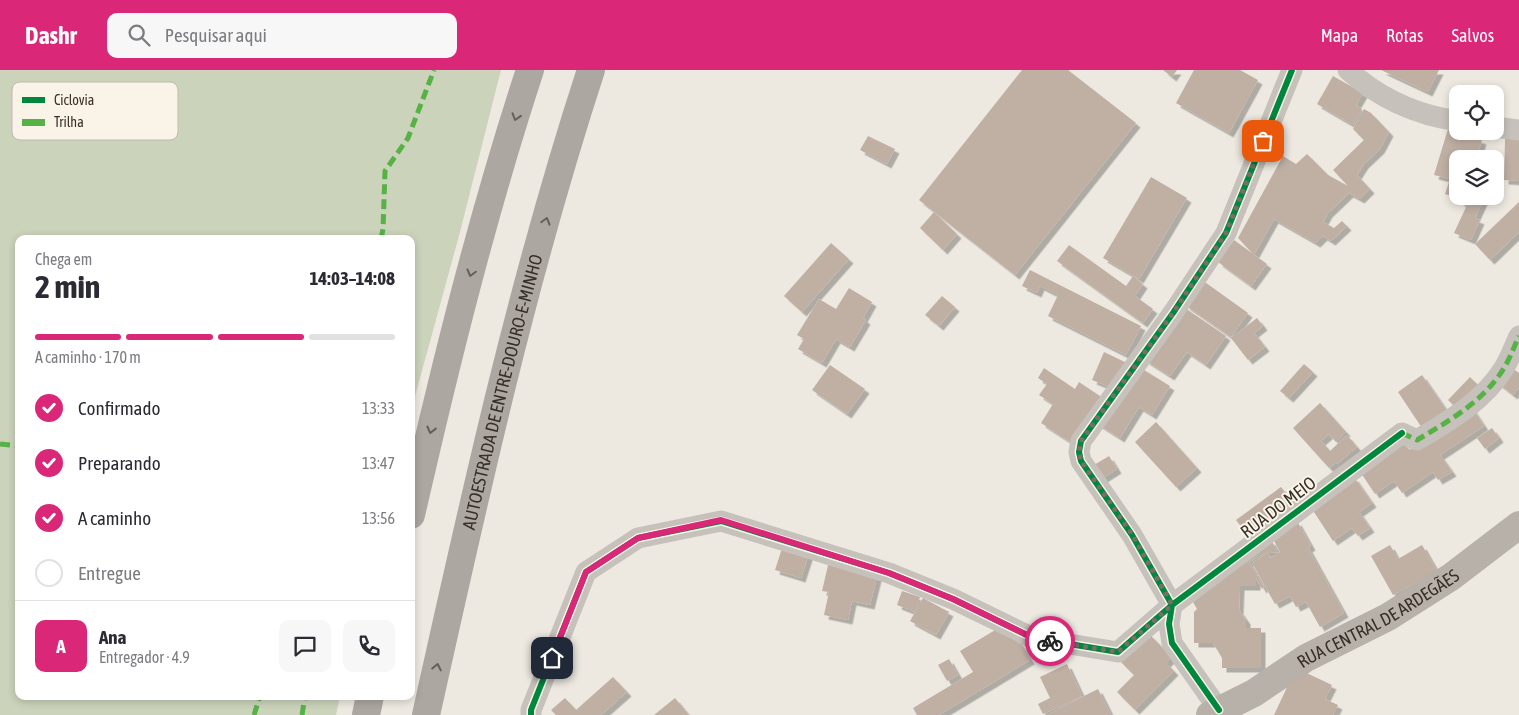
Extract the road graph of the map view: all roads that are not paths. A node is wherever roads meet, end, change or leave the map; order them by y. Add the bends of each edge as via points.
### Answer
1 (530, 70) edge
2 (591, 70) edge
3 (1292, 70) edge
4 (1348, 70) edge
5 (1449, 119) edge
6 (1504, 128) edge
7 (1519, 130) edge
8 (1519, 336) edge
9 (415, 500) edge
10 (1519, 525) edge
11 (1172, 605) junction
12 (369, 700) edge
13 (1232, 708) edge
14 (366, 715) edge
15 (426, 715) edge
16 (531, 715) edge

1 -> 9 highway via 464,299
15 -> 2 highway, AUTOESTRADA DE ENTRE-DOURO-E-MINHO via 518,321
3 - 11 street via 1226,233 1081,441 1081,461 1132,534
4 - 5 street via 1404,108
6 - 7 street
8 - 11 street, RUA DO MEIO via 1494,382 1455,417 1417,440 1402,433
10 - 13 street, RUA CENTRAL DE ARDEGÃES via 1443,582 1388,617 1306,658
11 - 13 street via 1169,624 1172,643
11 - 16 street, RUA DO MEIO via 1118,652 1033,638 953,599 889,573 721,520 638,538 586,572
12 - 14 highway

